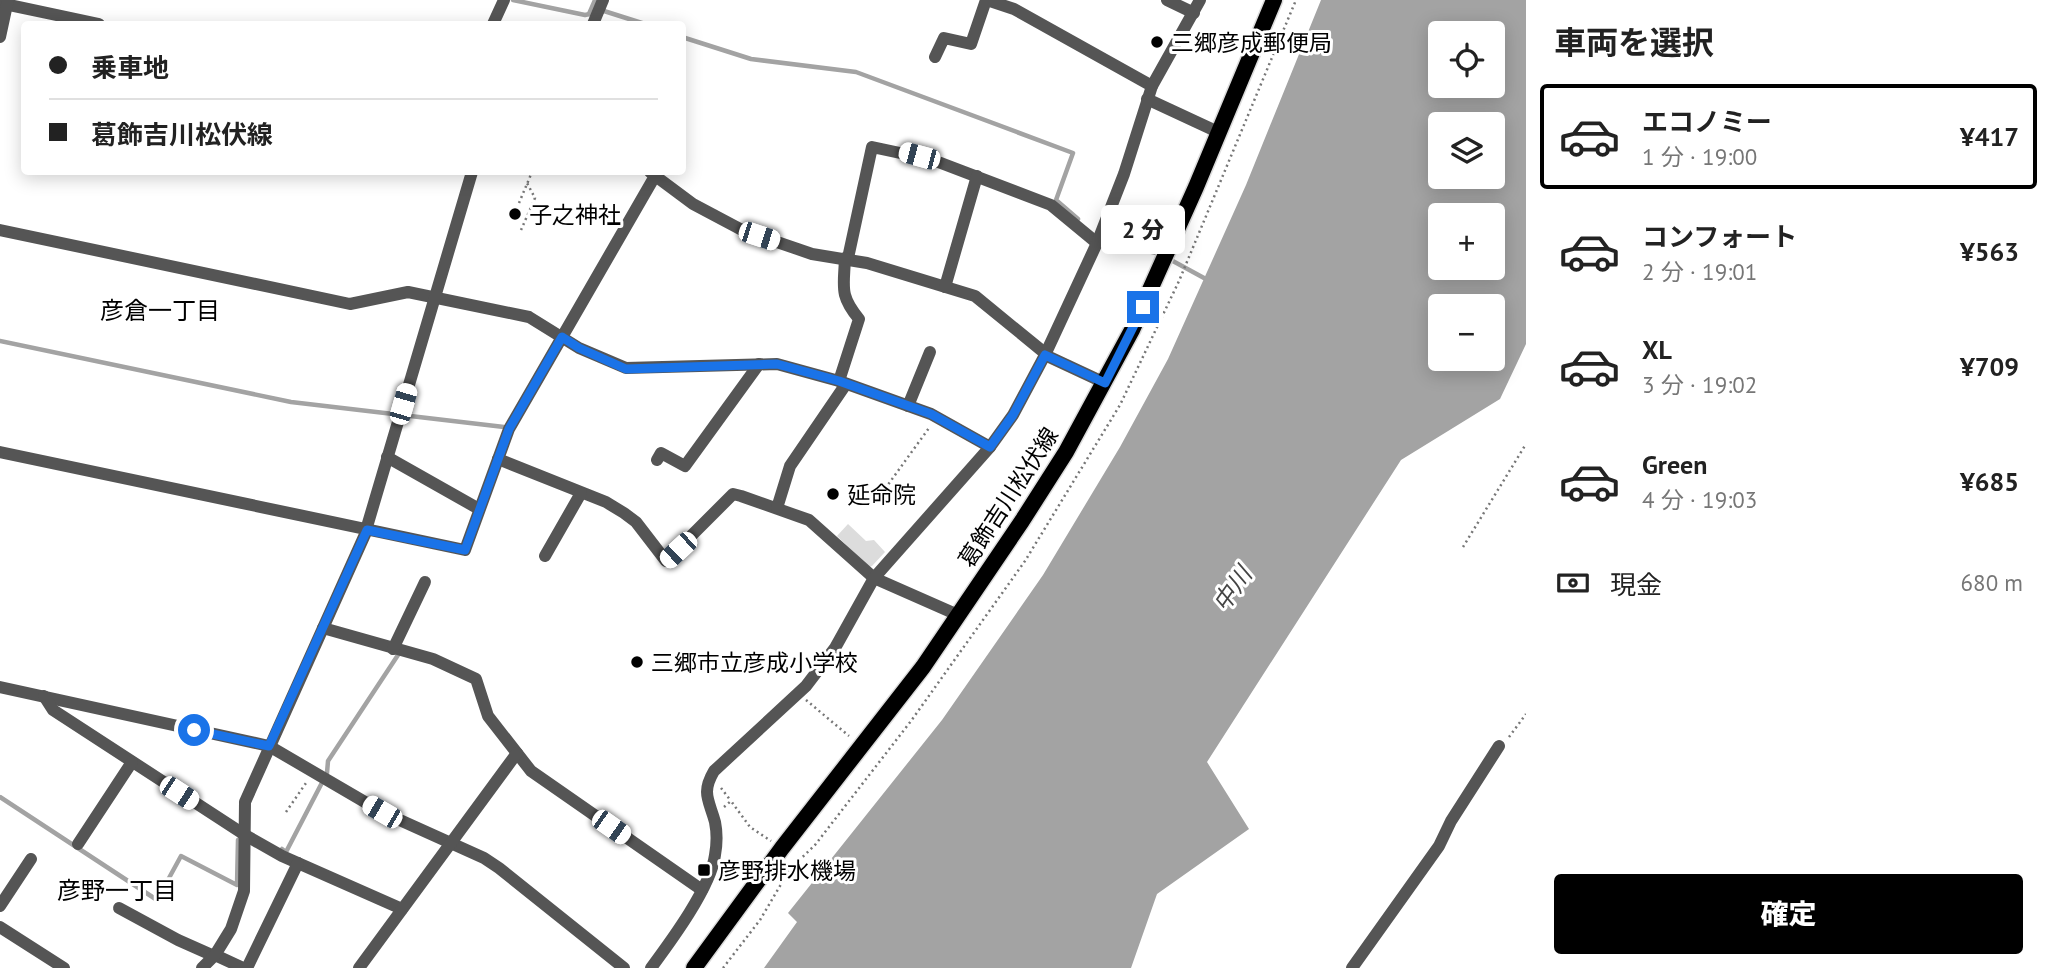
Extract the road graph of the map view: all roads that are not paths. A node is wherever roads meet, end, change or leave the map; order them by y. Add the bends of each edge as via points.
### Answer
1 (505, 0) edge
2 (603, 0) edge
3 (987, 0) edge
4 (1167, 0) edge
5 (1200, 0) edge
6 (1274, 0) edge
7 (5, 3) edge
8 (1015, 4) edge
9 (1194, 13) junction
10 (86, 21) edge
11 (495, 21) edge
12 (594, 21) edge
13 (0, 37) edge
14 (935, 57) dead end
15 (1152, 86) junction
16 (1147, 99) junction
17 (1218, 132) junction
18 (471, 175) edge
19 (651, 175) edge
20 (653, 175) edge
21 (977, 176) junction
22 (0, 230) edge
23 (1097, 243) junction
24 (847, 258) junction
25 (945, 287) junction
26 (434, 297) junction
27 (562, 337) junction
28 (930, 352) dead end
29 (1046, 354) junction
30 (760, 364) junction
31 (843, 382) junction
32 (1105, 383) junction
33 (908, 406) junction
34 (990, 447) junction
35 (0, 452) edge
36 (387, 457) junction
37 (498, 459) junction
38 (657, 460) dead end
39 (581, 493) junction
40 (777, 508) junction
41 (479, 509) junction
42 (366, 530) junction
43 (545, 556) dead end
44 (874, 578) junction
45 (425, 582) dead end
46 (958, 615) junction
47 (323, 628) junction
48 (393, 649) junction
49 (0, 687) edge
50 (44, 696) junction
51 (269, 746) junction
52 (1499, 746) road end
53 (517, 753) junction
54 (132, 762) junction
55 (245, 835) junction
56 (450, 842) junction
57 (78, 844) dead end
58 (31, 859) dead end
59 (298, 863) junction
60 (702, 890) junction
61 (0, 906) edge
62 (119, 908) dead end
63 (402, 908) junction
64 (0, 927) edge
65 (215, 956) junction
66 (64, 968) edge
67 (202, 968) edge
68 (245, 968) edge
69 (359, 968) edge
70 (624, 968) edge
71 (651, 968) edge
72 (694, 968) edge
73 (1352, 968) edge

1 - 11 street
2 - 12 street
3 - 8 street
3 - 14 street via 971,44 944,38
4 - 9 street
5 - 9 street
6 - 17 main road, 葛飾吉川松伏線
7 - 10 street
7 - 13 street
8 - 15 street
9 - 15 street
15 - 16 street
16 - 17 street
16 - 23 street
17 - 32 main road, 葛飾吉川松伏線 via 1163,263
18 - 26 street
19 - 27 street
20 - 24 street via 725,222 812,254
21 - 23 street via 1051,205
21 - 24 street via 933,160 872,147
21 - 25 street
22 - 26 street via 350,304 408,292
23 - 29 street
24 - 25 street
24 - 31 street via 845,302 859,319
25 - 29 street via 975,296
26 - 27 street via 529,317
26 - 36 street
27 - 30 street via 626,369
27 - 37 street via 509,429
28 - 33 street
29 - 32 street
29 - 34 street
30 - 31 street via 777,364
30 - 38 street via 685,466 661,453
31 - 33 street
31 - 40 street via 790,466
32 - 46 main road, 葛飾吉川松伏線 via 1030,510
33 - 34 street
34 - 44 street
35 - 42 street
36 - 41 street
36 - 42 street
37 - 39 street
37 - 41 street
39 - 40 street via 606,502 636,522 666,561 733,494
39 - 43 street
40 - 44 street via 816,524
41 - 42 street via 465,550
42 - 47 street
44 - 46 street
44 - 60 street via 835,649 798,693 714,771 706,789 717,835 716,855
45 - 48 street
46 - 72 main road, 葛飾吉川松伏線
47 - 48 street
47 - 51 street
48 - 53 street via 433,659 476,679 488,716
49 - 50 street
50 - 51 street
50 - 54 street via 53,710
51 - 55 street via 245,802
51 - 56 street via 382,812
52 - 73 street via 1439,846
53 - 56 street
53 - 60 street via 531,771
54 - 55 street
54 - 57 street
55 - 59 street
55 - 65 street via 244,891 231,929
56 - 63 street
56 - 70 street via 499,868
58 - 61 street
59 - 63 street
59 - 68 street
60 - 71 street
62 - 65 street
63 - 69 street
64 - 66 street
65 - 67 street
65 - 68 street

